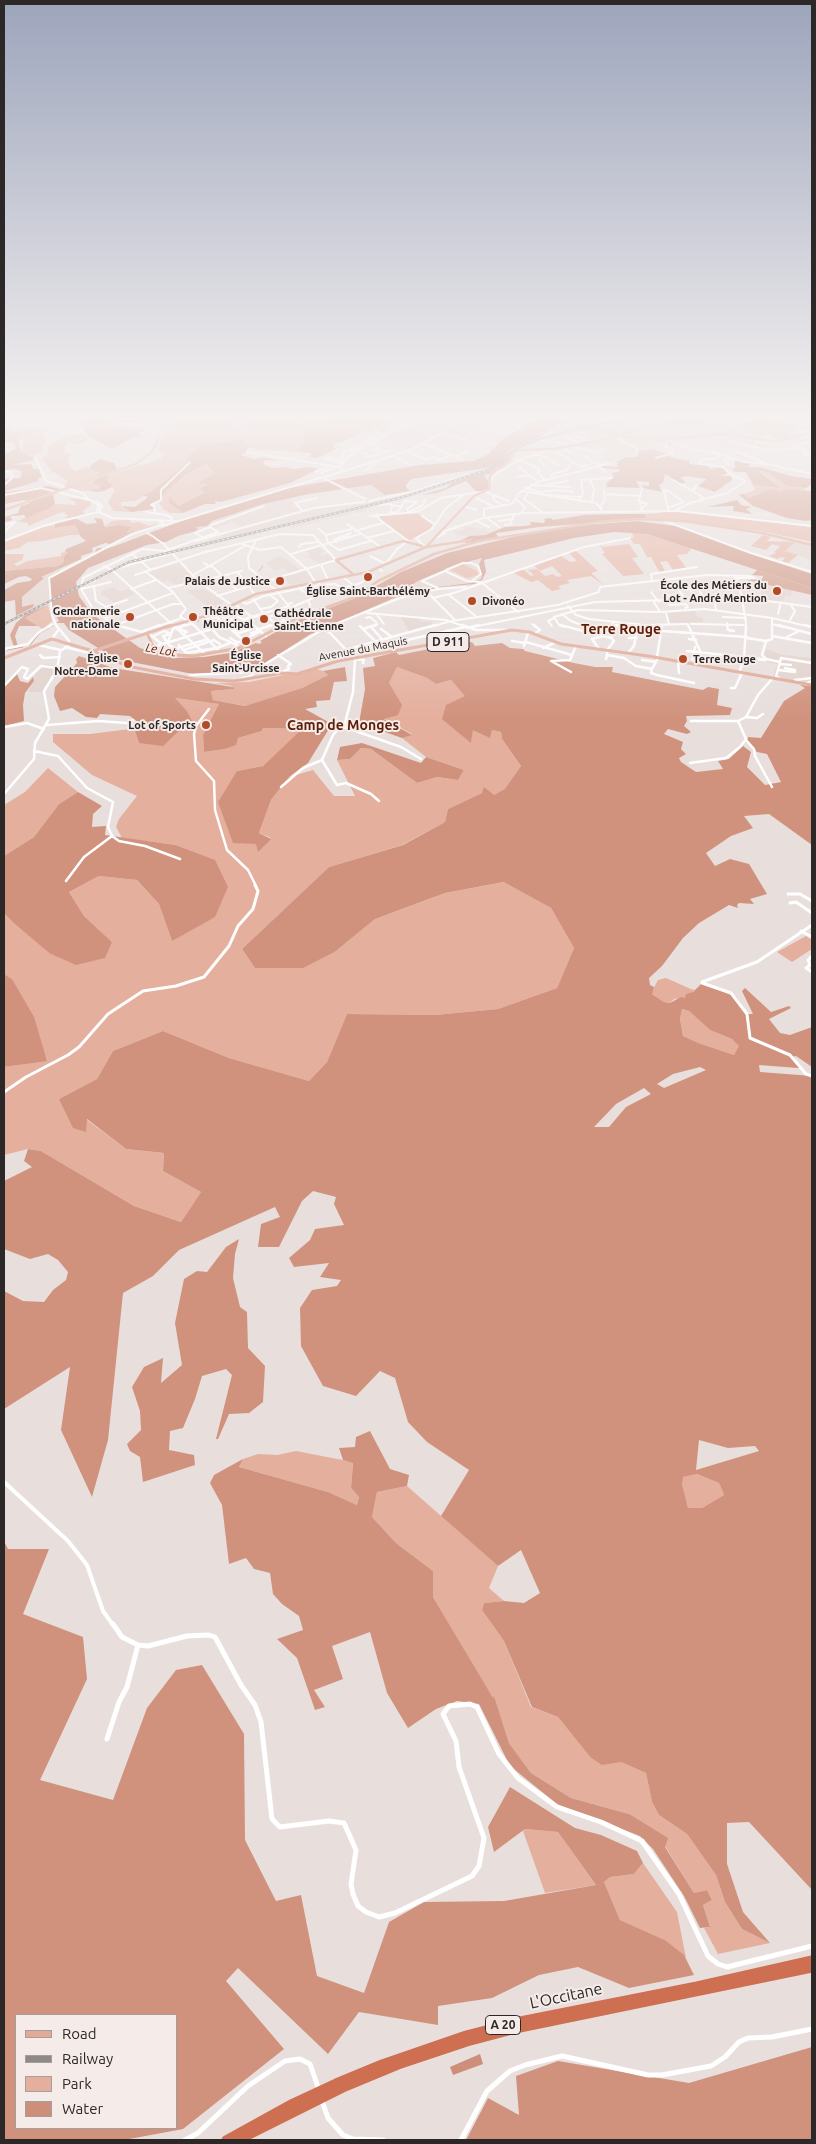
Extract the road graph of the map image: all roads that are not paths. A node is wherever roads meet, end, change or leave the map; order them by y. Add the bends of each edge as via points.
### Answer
1 (65, 520) edge
2 (160, 520) edge
3 (171, 520) edge
4 (179, 520) edge
5 (223, 520) edge
6 (271, 520) edge
7 (382, 520) edge
8 (428, 520) edge
9 (437, 520) edge
10 (451, 520) edge
11 (488, 520) edge
12 (506, 520) edge
13 (512, 520) edge
14 (660, 520) edge
15 (662, 520) joint
16 (763, 520) edge
17 (176, 521) junction
18 (476, 521) joint
19 (499, 521) dead end
20 (384, 523) junction
21 (517, 523) dead end
22 (596, 523) junction
23 (347, 524) dead end
24 (434, 524) junction
25 (512, 524) junction
26 (4, 525) edge
27 (505, 525) dead end
28 (812, 526) edge
29 (210, 527) junction
30 (489, 527) dead end
31 (499, 527) dead end
32 (319, 529) dead end
33 (354, 530) junction
34 (394, 531) junction
35 (4, 532) edge
36 (146, 532) junction
37 (218, 532) junction
38 (351, 533) dead end
39 (439, 533) junction
40 (446, 533) junction
41 (360, 534) junction
42 (223, 535) junction
43 (326, 536) junction
44 (347, 536) junction
45 (202, 537) junction
46 (630, 538) dead end
47 (366, 539) junction
48 (256, 540) junction
49 (4, 541) edge
50 (192, 541) junction
51 (252, 541) junction
52 (370, 541) junction
53 (408, 541) junction
54 (319, 542) junction
55 (241, 544) junction
56 (329, 544) junction
57 (426, 545) junction
58 (812, 545) edge
59 (245, 546) junction
60 (323, 546) junction
61 (299, 547) dead end
62 (380, 547) junction
63 (253, 549) junction
64 (169, 550) junction
65 (132, 554) junction
66 (290, 555) junction
67 (370, 556) dead end
68 (140, 560) junction
69 (180, 561) junction
70 (336, 561) junction
71 (204, 563) dead end
72 (321, 565) junction
73 (104, 566) junction
74 (211, 566) junction
75 (382, 567) junction
76 (697, 567) dead end
77 (250, 569) junction
78 (307, 569) junction
79 (112, 570) junction
80 (151, 570) junction
81 (445, 571) junction
82 (145, 572) junction
83 (237, 572) junction
84 (812, 572) edge
85 (351, 574) junction
86 (135, 575) dead end
87 (358, 575) junction
88 (373, 575) dead end
89 (193, 576) junction
90 (220, 576) junction
91 (347, 576) junction
92 (343, 577) junction
93 (272, 579) junction
94 (95, 580) dead end
95 (156, 580) junction
96 (197, 580) junction
97 (328, 580) junction
98 (368, 580) junction
99 (474, 580) junction
100 (265, 581) junction
101 (652, 581) junction
102 (111, 582) dead end
103 (480, 582) junction
104 (303, 584) junction
105 (318, 584) junction
106 (695, 584) dead end
107 (179, 585) junction
108 (353, 585) junction
109 (81, 586) junction
110 (94, 587) junction
111 (250, 587) junction
112 (298, 587) junction
113 (310, 587) junction
114 (466, 587) junction
115 (168, 588) junction
116 (282, 588) junction
117 (131, 589) junction
118 (184, 589) dead end
119 (439, 589) junction
120 (237, 590) junction
121 (345, 590) junction
122 (277, 591) junction
123 (327, 592) junction
124 (427, 592) junction
125 (651, 592) dead end
126 (173, 593) junction
127 (667, 594) dead end
128 (270, 595) junction
129 (308, 595) dead end
130 (449, 595) junction
131 (217, 596) junction
132 (319, 596) junction
133 (253, 597) junction
134 (292, 598) dead end
135 (433, 598) junction
136 (713, 598) junction
137 (742, 598) junction
138 (284, 599) junction
139 (701, 599) junction
140 (128, 600) dead end
141 (277, 600) junction
142 (686, 600) junction
143 (96, 601) junction
144 (241, 601) junction
145 (674, 601) junction
146 (309, 602) dead end
147 (654, 602) junction
148 (659, 602) junction
149 (666, 602) junction
150 (780, 602) junction
151 (89, 603) junction
152 (145, 603) junction
153 (292, 603) dead end
154 (580, 603) junction
155 (182, 604) junction
156 (275, 604) junction
157 (790, 604) junction
158 (234, 605) junction
159 (558, 605) junction
160 (669, 605) junction
161 (568, 606) junction
162 (105, 607) junction
163 (239, 607) junction
164 (283, 607) junction
165 (289, 607) junction
166 (812, 607) edge
167 (272, 608) junction
168 (684, 608) dead end
169 (260, 609) junction
170 (300, 609) junction
171 (310, 609) junction
172 (673, 609) dead end
173 (321, 610) junction
174 (585, 610) junction
175 (716, 610) junction
176 (155, 611) junction
177 (572, 611) junction
178 (231, 612) junction
179 (518, 612) junction
180 (660, 612) junction
181 (666, 612) junction
182 (367, 613) junction
183 (117, 614) junction
184 (213, 614) junction
185 (264, 614) junction
186 (281, 614) junction
187 (376, 614) junction
188 (562, 614) junction
189 (746, 614) junction
190 (778, 614) dead end
191 (195, 615) dead end
192 (234, 615) junction
193 (257, 615) junction
194 (221, 616) junction
195 (251, 616) junction
196 (304, 616) junction
197 (723, 616) dead end
198 (181, 617) junction
199 (216, 617) junction
200 (237, 617) junction
201 (105, 618) junction
202 (268, 618) junction
203 (366, 618) dead end
204 (478, 618) junction
205 (554, 618) junction
206 (746, 618) junction
207 (772, 618) junction
208 (197, 620) junction
209 (790, 620) junction
210 (246, 621) junction
211 (381, 621) junction
212 (453, 621) junction
213 (168, 622) junction
214 (222, 622) junction
215 (727, 623) junction
216 (53, 624) junction
217 (376, 624) junction
218 (384, 624) dead end
219 (532, 624) dead end
220 (772, 624) junction
221 (276, 625) junction
222 (612, 625) junction
223 (662, 625) junction
224 (669, 625) junction
225 (689, 625) junction
226 (745, 625) junction
227 (115, 626) junction
228 (227, 626) junction
229 (360, 626) dead end
230 (552, 626) dead end
231 (631, 626) junction
232 (174, 627) junction
233 (236, 627) dead end
234 (253, 627) junction
235 (466, 627) junction
236 (812, 627) edge
237 (281, 628) junction
238 (324, 629) junction
239 (363, 629) junction
240 (372, 629) junction
241 (381, 629) dead end
242 (59, 630) junction
243 (507, 630) junction
244 (638, 630) junction
245 (730, 630) dead end
246 (166, 631) junction
247 (213, 631) junction
248 (233, 631) junction
249 (258, 631) junction
250 (662, 631) junction
251 (800, 631) junction
252 (147, 633) junction
253 (171, 633) junction
254 (182, 633) junction
255 (528, 633) junction
256 (583, 633) junction
257 (693, 633) junction
258 (161, 634) dead end
259 (177, 634) dead end
260 (200, 634) junction
261 (225, 634) dead end
262 (534, 634) junction
263 (812, 634) edge
264 (217, 635) junction
265 (251, 635) junction
266 (264, 635) junction
267 (154, 636) junction
268 (602, 636) junction
269 (772, 636) junction
270 (192, 637) junction
271 (392, 637) junction
272 (541, 637) junction
273 (187, 638) junction
274 (611, 638) junction
275 (630, 638) dead end
276 (637, 638) junction
277 (747, 638) junction
278 (785, 638) junction
279 (52, 639) junction
280 (223, 639) junction
281 (242, 639) junction
282 (689, 639) dead end
283 (178, 640) junction
284 (206, 640) junction
285 (257, 640) junction
286 (382, 640) junction
287 (696, 640) junction
288 (512, 641) dead end
289 (766, 641) junction
290 (168, 642) junction
291 (376, 642) junction
292 (554, 643) junction
293 (812, 643) edge
294 (69, 644) junction
295 (161, 644) junction
296 (193, 644) junction
297 (229, 644) junction
298 (525, 644) junction
299 (35, 645) junction
300 (189, 645) junction
301 (237, 646) junction
302 (576, 646) junction
303 (179, 647) junction
304 (195, 647) junction
305 (695, 647) dead end
306 (5, 648) edge
307 (153, 648) junction
308 (220, 648) junction
309 (542, 648) junction
310 (62, 649) junction
311 (599, 649) junction
312 (172, 650) junction
313 (188, 650) junction
314 (345, 650) junction
315 (93, 651) junction
316 (202, 651) junction
317 (687, 651) dead end
318 (164, 652) junction
319 (183, 653) junction
320 (349, 653) junction
321 (607, 653) junction
322 (628, 653) junction
323 (694, 653) junction
324 (701, 653) junction
325 (205, 654) junction
326 (40, 655) dead end
327 (278, 655) junction
328 (572, 655) junction
329 (60, 657) junction
330 (744, 657) junction
331 (4, 658) edge
332 (43, 658) junction
333 (106, 658) junction
334 (355, 659) junction
335 (606, 659) dead end
336 (657, 659) junction
337 (692, 659) dead end
338 (765, 659) junction
339 (642, 660) dead end
340 (700, 660) junction
341 (678, 661) junction
342 (44, 662) dead end
343 (364, 663) dead end
344 (780, 663) junction
345 (812, 663) edge
346 (699, 665) junction
347 (791, 666) dead end
348 (58, 668) junction
349 (785, 668) dead end
350 (652, 669) junction
351 (778, 670) junction
352 (252, 672) junction
353 (571, 672) dead end
354 (279, 673) junction
355 (741, 673) junction
356 (679, 674) dead end
357 (190, 675) dead end
358 (772, 679) junction
359 (812, 680) edge
360 (227, 681) junction
361 (694, 683) dead end
362 (805, 684) junction
363 (812, 685) edge
364 (4, 686) edge
365 (731, 688) dead end
366 (209, 709) dead end
367 (763, 714) dead end
368 (746, 717) junction
369 (133, 720) dead end
370 (691, 721) dead end
371 (739, 721) junction
372 (47, 725) junction
373 (4, 727) edge
374 (344, 727) junction
375 (44, 729) junction
376 (746, 739) junction
377 (34, 751) junction
378 (421, 759) dead end
379 (322, 760) junction
380 (690, 763) dead end
381 (281, 786) dead end
382 (772, 786) dead end
383 (4, 794) edge
384 (379, 801) dead end
385 (112, 836) junction
386 (180, 859) dead end
387 (66, 881) dead end
388 (788, 894) dead end
389 (812, 901) edge
390 (790, 903) dead end
391 (812, 913) edge
392 (812, 925) edge
393 (801, 931) junction
394 (812, 937) edge
395 (812, 956) edge
396 (812, 972) edge
397 (812, 1076) edge
398 (4, 1092) edge
399 (4, 1482) edge
400 (138, 1645) junction
401 (107, 1739) dead end
402 (812, 1946) edge
403 (812, 1960) edge
404 (812, 1968) edge
405 (812, 2029) edge
406 (185, 2140) edge
407 (226, 2140) edge
408 (239, 2140) edge
409 (383, 2140) edge
410 (461, 2140) edge

1 - 49 street
2 - 36 street via 164,524
3 - 17 street
4 - 17 street
5 - 29 street
6 - 42 street
7 - 20 street
8 - 24 street
9 - 24 street
10 - 39 main road
11 - 31 street
12 - 19 street
13 - 25 street
14 - 22 main road
15 - 58 main road via 745,530
15 - 84 street
16 - 28 street
17 - 36 street
18 - 30 street
18 - 40 street
20 - 33 street
20 - 34 street
21 - 25 street
22 - 57 main road
22 - 173 main road via 469,544 434,554 355,597
23 - 33 street
24 - 57 street via 416,538
25 - 27 street
26 - 35 street via 15,522
29 - 37 street
29 - 45 street via 195,532
32 - 43 street
33 - 41 street
33 - 43 street
34 - 47 street
34 - 53 street
36 - 64 street
36 - 216 street via 93,554 49,580
37 - 42 street
37 - 45 street
38 - 44 street
39 - 40 street
39 - 57 main road
40 - 57 street
41 - 44 street
41 - 47 street
42 - 50 street
43 - 56 street
44 - 56 street
45 - 50 street
46 - 103 street via 600,542
47 - 52 street
48 - 51 street
48 - 54 street via 276,535 309,534
48 - 63 street
50 - 64 street
51 - 55 street
51 - 59 street
52 - 56 street via 339,550
52 - 62 street
53 - 57 main road
53 - 62 main road
53 - 75 street
54 - 60 street
54 - 61 street
55 - 59 street
55 - 69 street
56 - 60 street
57 - 75 main road
59 - 63 street
59 - 74 street
60 - 66 street
60 - 70 street
62 - 70 main road
63 - 66 street via 278,546
63 - 77 street via 248,557
64 - 65 street via 162,552 145,548
65 - 68 street
65 - 73 street
66 - 78 street
67 - 75 street
68 - 69 street via 172,553
68 - 79 street
68 - 80 street
69 - 80 street
69 - 89 street
70 - 72 street
70 - 85 main road
71 - 74 street
72 - 78 street
72 - 97 street
73 - 79 street
73 - 109 street via 85,576
74 - 89 street
74 - 90 street
75 - 87 main road
76 - 101 street via 651,574
77 - 83 street
77 - 100 street
78 - 93 street
78 - 105 street
79 - 117 street
80 - 82 street
81 - 99 street via 467,581
81 - 99 street via 471,563 478,566 481,574
81 - 119 street via 422,580
82 - 86 street
82 - 95 street
83 - 90 street
83 - 111 street
85 - 87 main road
85 - 91 main road
87 - 91 main road
87 - 98 street
88 - 98 street
89 - 96 street
90 - 96 street
90 - 120 street
91 - 92 main road
92 - 97 main road
92 - 108 street
93 - 100 street
93 - 116 street
94 - 109 street
95 - 115 street
95 - 117 street
96 - 107 street
96 - 131 street
97 - 105 main road
98 - 108 street
99 - 103 street
100 - 111 street
100 - 122 street
101 - 137 street via 707,575 754,576 753,579 734,578
101 - 159 street via 600,586 600,592
102 - 110 street
103 - 114 street
103 - 179 street
104 - 105 main road
104 - 112 main road
104 - 113 street
105 - 113 street
105 - 121 street via 335,584
105 - 123 street
106 - 139 street
107 - 115 street
107 - 118 street
108 - 121 street
109 - 110 street
109 - 151 street
110 - 143 street
111 - 120 street
111 - 133 street
112 - 113 street
112 - 116 main road
112 - 122 street
112 - 129 street
113 - 132 street
114 - 119 street
114 - 130 street
115 - 126 street
116 - 122 main road
117 - 152 street
119 - 124 street
120 - 131 street
121 - 123 street
122 - 128 street
122 - 133 main road
122 - 138 street
123 - 132 street
124 - 135 street
124 - 182 street via 400,598
125 - 148 street
126 - 152 street
126 - 155 street
127 - 145 street
128 - 133 street
128 - 141 street
130 - 135 street
130 - 204 street
131 - 158 street
132 - 165 street
133 - 144 main road
133 - 144 street via 246,604
133 - 169 street
134 - 138 street
135 - 212 street
136 - 137 street
136 - 139 street
136 - 175 street
137 - 150 street
137 - 189 street
138 - 141 street
138 - 165 street
139 - 142 street
139 - 142 street via 688,587 677,587
140 - 162 street
141 - 156 street
142 - 145 street
143 - 151 street
143 - 162 street
144 - 158 main road
145 - 149 street
146 - 171 street
147 - 148 street
147 - 154 street
147 - 180 street
148 - 149 street
149 - 160 street
150 - 157 street
150 - 190 street
151 - 201 street
152 - 176 street
152 - 183 street
153 - 165 street
154 - 159 street
154 - 161 street
154 - 174 street
155 - 176 street
155 - 198 street via 186,609
156 - 164 street
156 - 167 street
157 - 166 street
157 - 209 street via 795,611
158 - 163 street
158 - 184 main road
159 - 179 street
160 - 168 street via 686,604 688,608
160 - 172 street
161 - 177 street
161 - 235 street
162 - 183 street
163 - 178 street
163 - 195 street
164 - 165 street
164 - 167 street
165 - 170 street
165 - 186 street
167 - 169 street
167 - 185 street
169 - 185 street
170 - 171 street
170 - 196 street
171 - 173 street
173 - 196 main road
174 - 177 street
174 - 180 street
175 - 181 street
175 - 189 street
176 - 213 street
176 - 227 street
177 - 188 street
177 - 222 street via 586,619
178 - 192 street
178 - 194 street
179 - 204 street
180 - 181 street
181 - 224 street
182 - 187 street
182 - 238 street
183 - 201 street
184 - 199 street
184 - 208 main road
185 - 193 street
185 - 202 street
186 - 202 street
186 - 221 street via 284,621
187 - 211 street
187 - 212 street
188 - 205 street
188 - 256 street via 571,621 588,626
189 - 206 street
189 - 207 street
191 - 208 street
192 - 194 street
192 - 200 street
193 - 195 street
193 - 210 street
194 - 199 street
195 - 210 street
196 - 237 main road
196 - 238 street
197 - 206 street
198 - 208 street
198 - 213 street
199 - 208 street
199 - 214 street
200 - 210 street
200 - 214 street
201 - 227 street
202 - 221 street
203 - 217 street via 370,617
204 - 212 street
205 - 230 street via 548,620
205 - 256 street via 559,624
206 - 226 street
207 - 209 street
207 - 220 street
208 - 232 main road
208 - 247 street
208 - 260 street
209 - 236 street
210 - 228 street
210 - 233 street
210 - 234 street
211 - 217 street
211 - 218 street
212 - 235 street
212 - 271 street
213 - 232 street
213 - 252 street
214 - 228 street
215 - 225 street
215 - 226 street
215 - 245 street
216 - 242 street
216 - 306 street via 28,644
217 - 240 street
219 - 262 street via 540,630
220 - 251 street
220 - 269 street
221 - 237 street
221 - 249 street
222 - 231 street
222 - 268 street via 601,629
222 - 274 street
223 - 224 street
223 - 231 street
223 - 250 street
224 - 225 street
225 - 257 street
226 - 277 street
227 - 252 street
228 - 247 street
228 - 248 street
229 - 239 street
231 - 244 street
232 - 252 main road
232 - 253 street
232 - 254 street
232 - 254 street via 187,632
234 - 248 street via 239,633
234 - 249 street
235 - 243 street
235 - 320 street
237 - 266 main road
238 - 314 street
238 - 327 street
239 - 240 street
239 - 291 street
240 - 286 street
241 - 271 street
242 - 279 street
242 - 294 street
243 - 255 street
243 - 262 main road, Avenue du Maquis / D 911
243 - 334 main road, Avenue du Maquis / D 911
244 - 250 street
244 - 276 street
246 - 253 street
246 - 258 street
246 - 267 street
247 - 260 street
247 - 264 street
248 - 281 street
249 - 265 street
249 - 266 street
250 - 257 street
250 - 336 street
251 - 263 street
251 - 278 street
252 - 267 street
252 - 307 main road
252 - 315 main road
253 - 254 street
253 - 259 street
253 - 290 street
253 - 290 street via 163,636
254 - 270 street
254 - 273 street
255 - 272 street
255 - 298 street
256 - 268 street
257 - 277 street
257 - 287 street
260 - 270 street
260 - 284 street
261 - 264 street
262 - 272 main road, Avenue du Maquis / D 911
264 - 280 street
264 - 284 street
265 - 281 street
265 - 285 street
266 - 285 main road
267 - 295 street
268 - 274 street
268 - 311 street via 592,639
269 - 278 street
269 - 289 street
270 - 273 street
271 - 286 street
272 - 292 main road, Avenue du Maquis / D 911
273 - 283 street
273 - 296 street
274 - 321 street via 614,641
275 - 276 street
276 - 322 street
277 - 289 street
277 - 330 street
278 - 293 street
279 - 294 main road
279 - 299 main road
280 - 297 street
280 - 301 street via 230,638
281 - 301 street
282 - 287 street
283 - 290 street
283 - 303 street
284 - 296 street
284 - 304 street
284 - 308 street
284 - 308 street via 214,640
285 - 301 main road
286 - 291 street
287 - 324 street
288 - 298 street
289 - 338 street via 762,655
290 - 295 street
290 - 303 street
291 - 314 street
292 - 302 main road, D 911
292 - 309 street
294 - 310 street
294 - 315 main road
295 - 307 street
295 - 312 street
296 - 300 street
296 - 304 street
297 - 301 street
297 - 308 street
298 - 309 street
299 - 310 street
299 - 331 main road
300 - 303 street
300 - 304 street
301 - 308 main road
302 - 311 main road, D 911
302 - 328 street
303 - 312 street
303 - 313 street
303 - 319 street
304 - 313 street
304 - 316 street
305 - 323 street
307 - 318 main road
308 - 316 street
308 - 325 main road
309 - 328 street
310 - 329 street
310 - 333 street
311 - 321 main road, D 911
312 - 318 street
313 - 319 street
314 - 320 street
315 - 333 main road, D 911
316 - 319 street
316 - 325 street
317 - 323 street
318 - 319 main road
319 - 325 main road
320 - 334 street
321 - 322 main road, D 911
321 - 335 street
321 - 350 street via 636,666
322 - 336 main road, D 911
323 - 324 street
324 - 330 street
324 - 340 street
326 - 332 street
327 - 352 street
327 - 354 street via 291,665
328 - 353 street via 568,660 551,661
329 - 332 street
329 - 348 street
330 - 338 street
330 - 355 street
332 - 342 street
333 - 360 main road, D 911 via 188,678
334 - 343 street via 363,659
334 - 354 main road, Avenue du Maquis / D 911 via 293,674
334 - 374 street via 353,692
336 - 339 street
336 - 341 main road, D 911
336 - 350 street
337 - 340 street
338 - 344 street
340 - 346 street
341 - 346 main road, D 911
341 - 356 street
344 - 345 street via 781,658
344 - 347 street
344 - 351 street
346 - 355 main road, D 911
348 - 364 street via 42,666 26,679 28,670 22,667
348 - 372 street via 43,692 49,715
349 - 351 street via 795,672
350 - 361 street via 651,673 657,675
351 - 359 street via 776,677
352 - 357 street
352 - 360 street via 249,676
354 - 360 main road, D 911
355 - 358 main road, D 911
355 - 365 street via 735,688
358 - 362 main road, D 911
358 - 368 street via 758,695
359 - 362 street
362 - 363 main road, D 911
366 - 398 street via 196,726 197,764 214,781 215,810 227,850 248,870 258,892 253,909 238,926 224,954 204,977 176,986 143,991 108,1014 79,1047
367 - 368 street via 757,718
368 - 371 street
369 - 372 street via 127,723 98,721
370 - 371 street
371 - 376 street
372 - 375 street
373 - 375 street via 27,723
374 - 378 street via 401,747
374 - 379 street via 333,735
375 - 377 street via 36,740
376 - 380 street via 726,758
376 - 382 street
377 - 383 street via 33,763
377 - 385 street via 58,756 87,788 113,802 108,827
379 - 381 street via 303,768
379 - 384 street via 337,785 346,783
385 - 386 street
385 - 387 street via 84,857
388 - 389 street via 802,894
390 - 391 street via 796,902
392 - 393 street
393 - 394 street
393 - 397 street via 757,962 702,983 731,993 747,1014 750,1038 790,1055 806,1074
395 - 396 street via 806,968
399 - 400 street via 68,1541 86,1565 103,1611 115,1630 122,1638
400 - 401 street via 127,1687 118,1702
400 - 402 street via 148,1646 187,1636 215,1637 255,1705 261,1722 272,1819 280,1827 329,1821 344,1823 356,1850 352,1894 358,1906 366,1912 379,1917 395,1913 472,1876 480,1866 484,1838 459,1767 456,1741 442,1714 449,1706 470,1704 477,1707 499,1754 518,1778 557,1807 642,1841 679,1894 708,1956 718,1964 726,1967
403 - 407 highway, L'Occitane / A 20 via 466,2035 336,2083
404 - 408 highway, L'Occitane / A 20 via 529,2026 467,2042 345,2086
405 - 410 street via 748,2038 711,2066 662,2075 648,2075 562,2056 525,2065 510,2071 487,2091
406 - 409 street via 198,2133 231,2100 292,2058 305,2060 313,2068 324,2109 336,2129 353,2139

